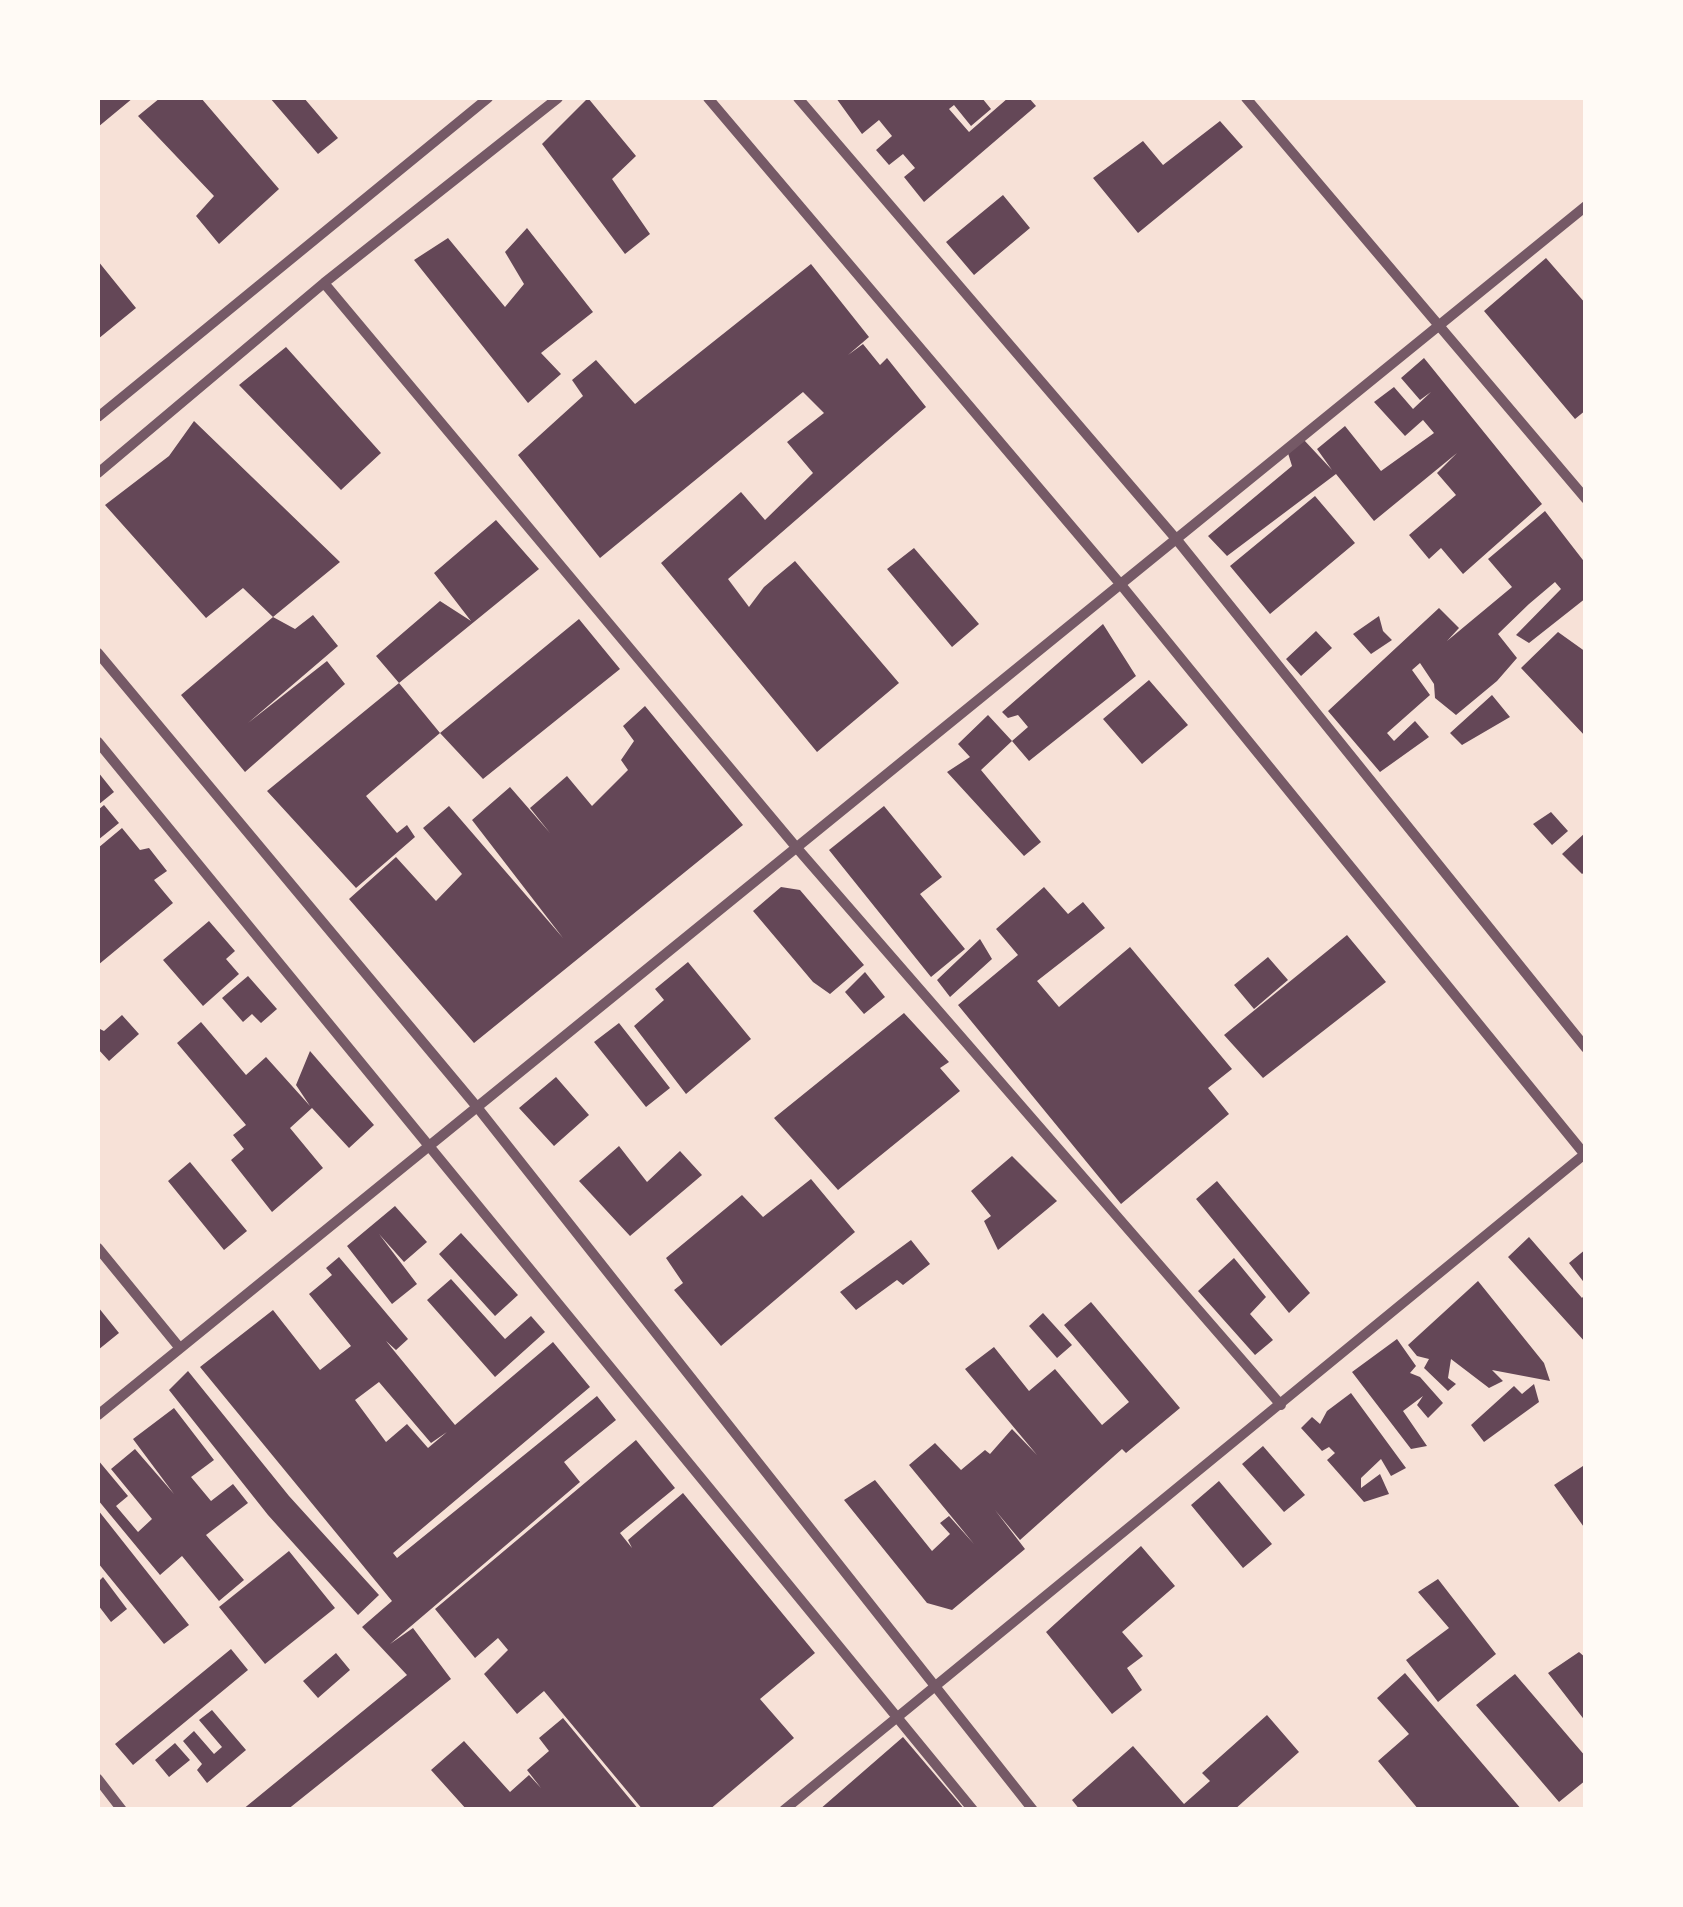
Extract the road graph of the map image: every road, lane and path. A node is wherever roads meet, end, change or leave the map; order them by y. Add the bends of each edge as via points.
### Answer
1 (488, 98) edge
2 (558, 98) edge
3 (708, 98) edge
4 (798, 98) edge
5 (1246, 98) edge
6 (1586, 206) edge
7 (324, 283) junction
8 (1436, 326) junction
9 (98, 418) edge
10 (98, 473) edge
11 (1586, 498) edge
12 (1177, 540) junction
13 (1122, 586) junction
14 (98, 653) edge
15 (98, 742) edge
16 (796, 847) junction
17 (1586, 1048) edge
18 (477, 1108) junction
19 (429, 1146) junction
20 (1585, 1154) edge
21 (98, 1248) edge
22 (180, 1347) junction
23 (1281, 1405) junction
24 (98, 1415) edge
25 (934, 1683) junction
26 (897, 1715) junction
27 (98, 1779) edge
28 (122, 1810) edge
29 (784, 1810) edge
30 (974, 1810) edge
31 (1034, 1810) edge

1 - 9 street
2 - 7 street
3 - 13 street
4 - 12 street
5 - 8 street
6 - 8 street
7 - 10 street
7 - 16 street
8 - 11 street
8 - 12 street
12 - 13 street
12 - 17 street
13 - 16 street
13 - 20 street
14 - 18 street
15 - 19 street
16 - 18 street
16 - 23 street
18 - 19 street
18 - 25 street
19 - 22 street
19 - 26 street
20 - 23 street
21 - 22 street
22 - 24 street
23 - 25 street
25 - 26 street
25 - 31 street
26 - 29 street
26 - 30 street
27 - 28 street

